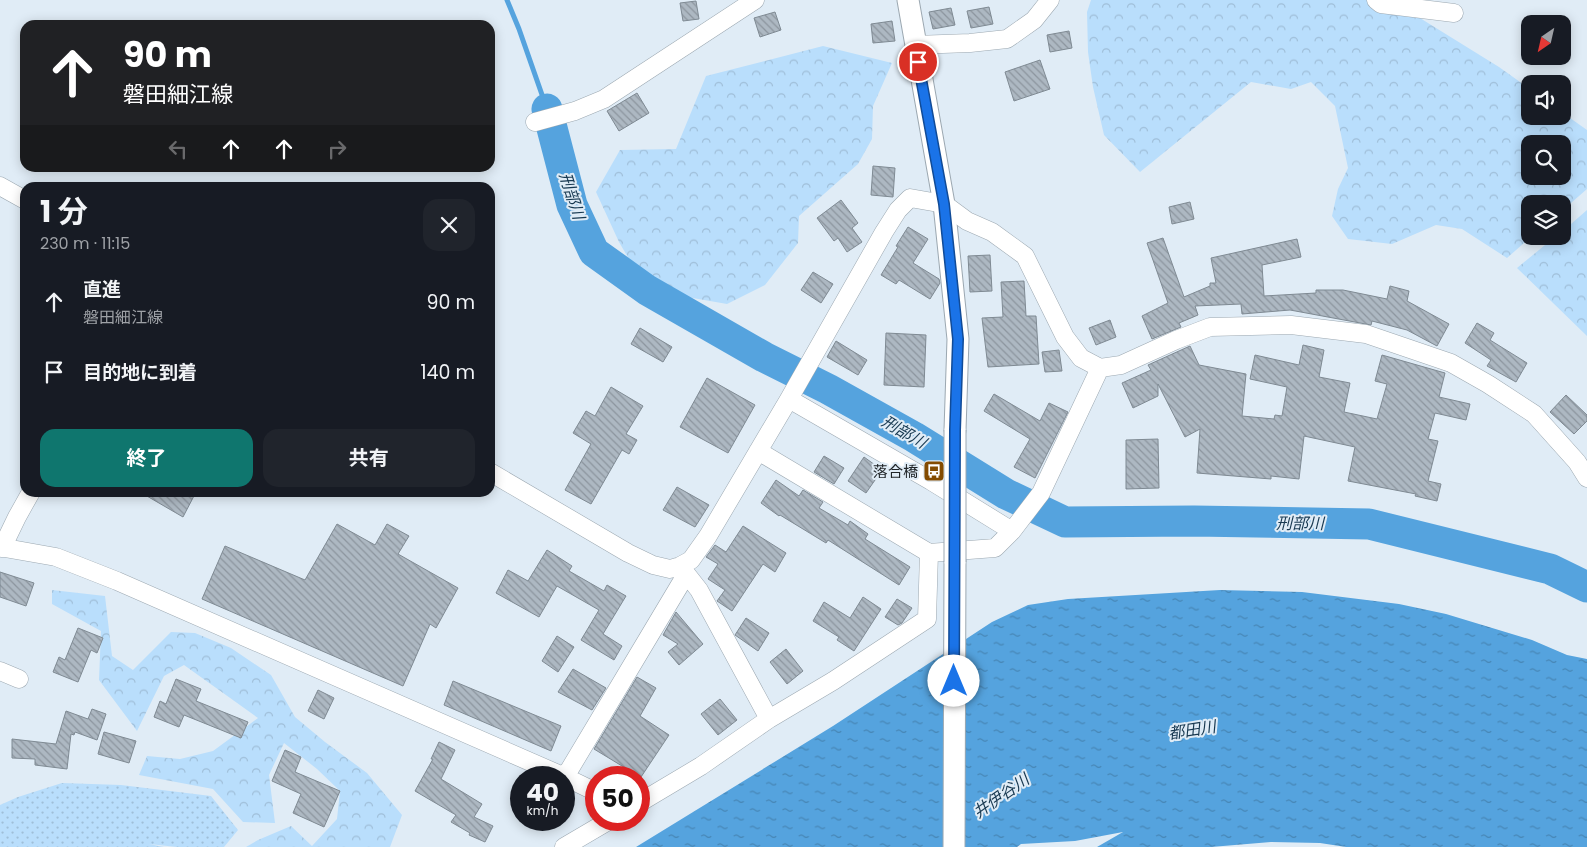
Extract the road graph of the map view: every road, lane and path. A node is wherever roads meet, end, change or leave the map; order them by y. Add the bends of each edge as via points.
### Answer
1 (755, 0) edge
2 (909, 0) edge
3 (1050, 0) edge
4 (1376, 0) edge
5 (1454, 13) dead end
6 (915, 45) junction
7 (535, 122) dead end
8 (0, 186) edge
9 (20, 197) edge
10 (944, 204) junction
11 (1100, 368) junction
12 (789, 399) junction
13 (758, 451) junction
14 (495, 475) edge
15 (1587, 478) edge
16 (28, 497) edge
17 (1015, 528) junction
18 (1, 548) edge
19 (929, 553) junction
20 (680, 566) junction
21 (0, 671) edge
22 (19, 679) dead end
23 (769, 719) junction
24 (540, 766) edge
25 (572, 766) edge
26 (650, 796) edge
27 (591, 831) edge
28 (564, 847) edge
29 (954, 847) edge

1 - 7 street via 604,99
2 - 6 main road
3 - 6 street via 1034,20 1007,39
4 - 5 street via 1381,4
6 - 10 main road
8 - 9 street
10 - 11 street via 1025,256 1065,337 1081,358
10 - 12 street via 910,198 898,210
10 - 29 main road, bridge via 958,339
11 - 15 street via 1121,366 1210,327 1291,325 1366,334 1451,363 1534,414 1577,462
11 - 17 street via 1041,493
12 - 13 street
12 - 17 street
13 - 19 street
13 - 20 street via 708,536 691,560
14 - 20 street via 628,553 653,565 670,569
16 - 18 street
17 - 19 street via 995,548
18 - 24 street via 56,557
19 - 23 street via 927,619
20 - 23 street via 699,590
20 - 25 street via 684,578
21 - 22 street
23 - 26 street
27 - 28 street

